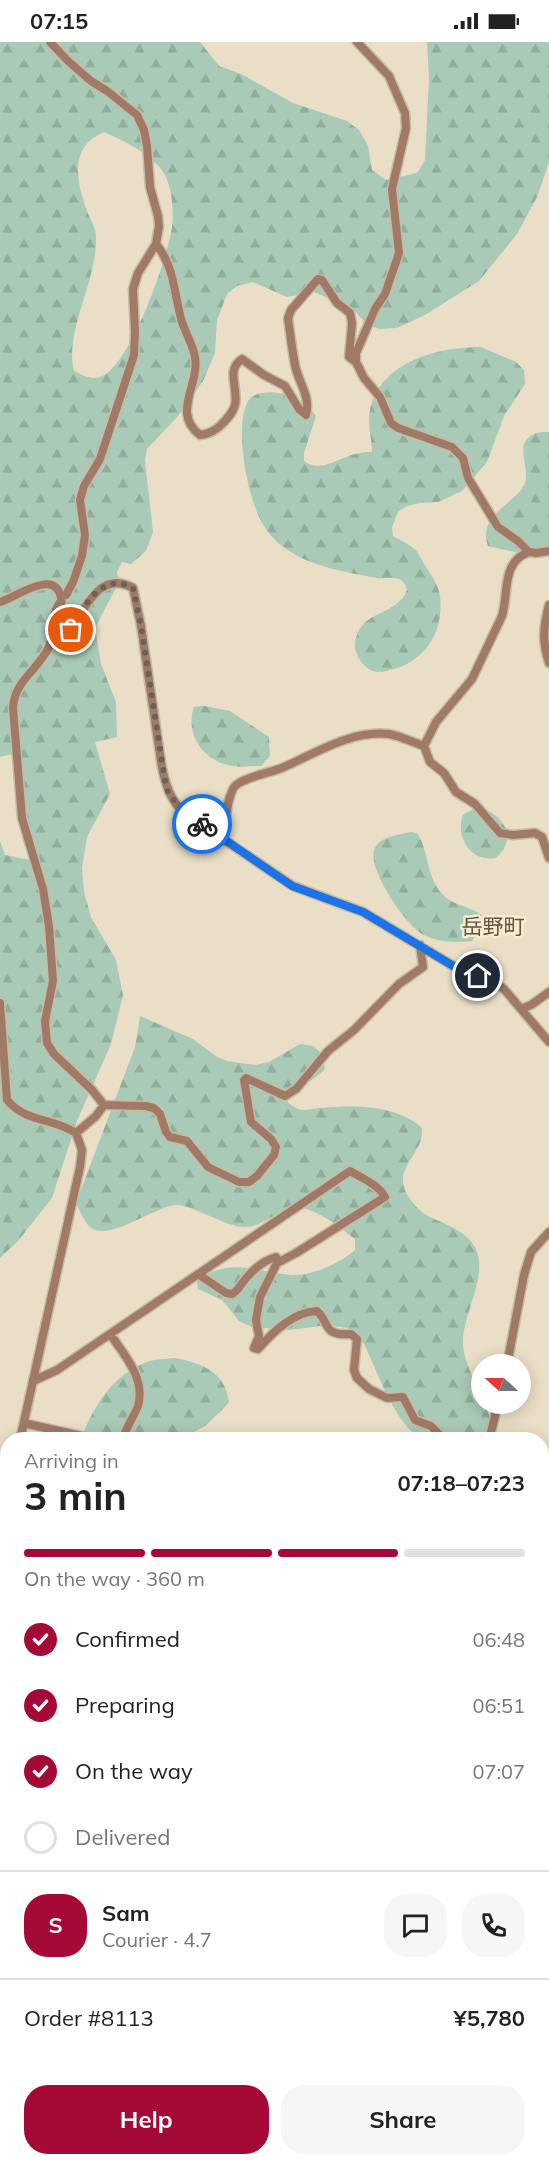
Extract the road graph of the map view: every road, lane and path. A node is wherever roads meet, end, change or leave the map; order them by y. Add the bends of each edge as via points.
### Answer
1 (50, 42) edge
2 (357, 42) edge
3 (156, 244) junction
4 (356, 362) junction
5 (549, 551) edge
6 (529, 552) junction
7 (61, 599) junction
8 (0, 602) edge
9 (549, 605) edge
10 (549, 663) edge
11 (424, 746) junction
12 (223, 838) junction
13 (549, 858) edge
14 (420, 945) junction
15 (549, 992) edge
16 (0, 1003) edge
17 (521, 1009) junction
18 (549, 1042) edge
19 (104, 1105) junction
20 (76, 1133) junction
21 (549, 1232) edge
22 (277, 1263) junction
23 (198, 1274) junction
24 (110, 1334) junction
25 (509, 1354) edge
26 (33, 1381) junction
27 (496, 1414) edge
28 (24, 1423) junction
29 (22, 1432) edge
30 (64, 1432) edge
31 (125, 1432) edge
32 (437, 1432) edge
33 (491, 1432) edge

1 - 3 street via 91,81 137,115 144,130 150,186 158,216
2 - 4 street via 388,76 405,113 406,128 392,189 399,253 385,294 356,353
3 - 4 street via 170,265 195,357 187,402 189,423 200,435 215,431 231,414 236,398 233,373 242,359 285,386 306,415 307,400 295,368 288,318 318,279 350,313 349,357
3 - 7 street via 133,289 134,356 100,459 84,486 80,500 85,535 82,556 73,582
4 - 6 street via 380,397 391,423 458,452 468,478 498,527
5 - 6 street
6 - 11 street via 520,555 507,578 506,606 472,679 436,722
7 - 8 street via 56,589 37,585
7 - 12 street via 65,636 104,586 111,583 133,588 166,788 184,813
7 - 19 street via 55,608 48,647 13,697 22,818 43,889 49,926 53,981 45,1021 47,1043
9 - 10 street via 543,644
11 - 12 street via 392,735 360,736 244,781 230,794
11 - 13 street via 430,762 444,773 456,792 475,804 500,833 535,833 542,837
12 - 14 street via 292,886 363,912
14 - 17 street via 460,970 504,988
14 - 19 street via 423,967 399,984 328,1051 296,1089 285,1096 244,1080 251,1122 276,1147 274,1155 249,1182 239,1182 208,1167 187,1141 170,1137 154,1108
15 - 17 street
16 - 20 street via 7,1100 21,1113 52,1121
17 - 18 street
19 - 20 street
20 - 26 street via 82,1150 80,1167
21 - 25 street via 531,1252
22 - 23 street via 276,1257 269,1259 232,1294
22 - 23 street via 385,1197 382,1192 350,1171
22 - 32 street via 260,1297 256,1320 259,1336 254,1348 258,1349 281,1325 317,1311 330,1331 351,1334 357,1339 357,1378 387,1398 403,1397 415,1419
23 - 24 street
24 - 26 street via 57,1370
24 - 31 street via 138,1381 138,1404
26 - 28 street
27 - 33 street
28 - 29 street
28 - 30 street

